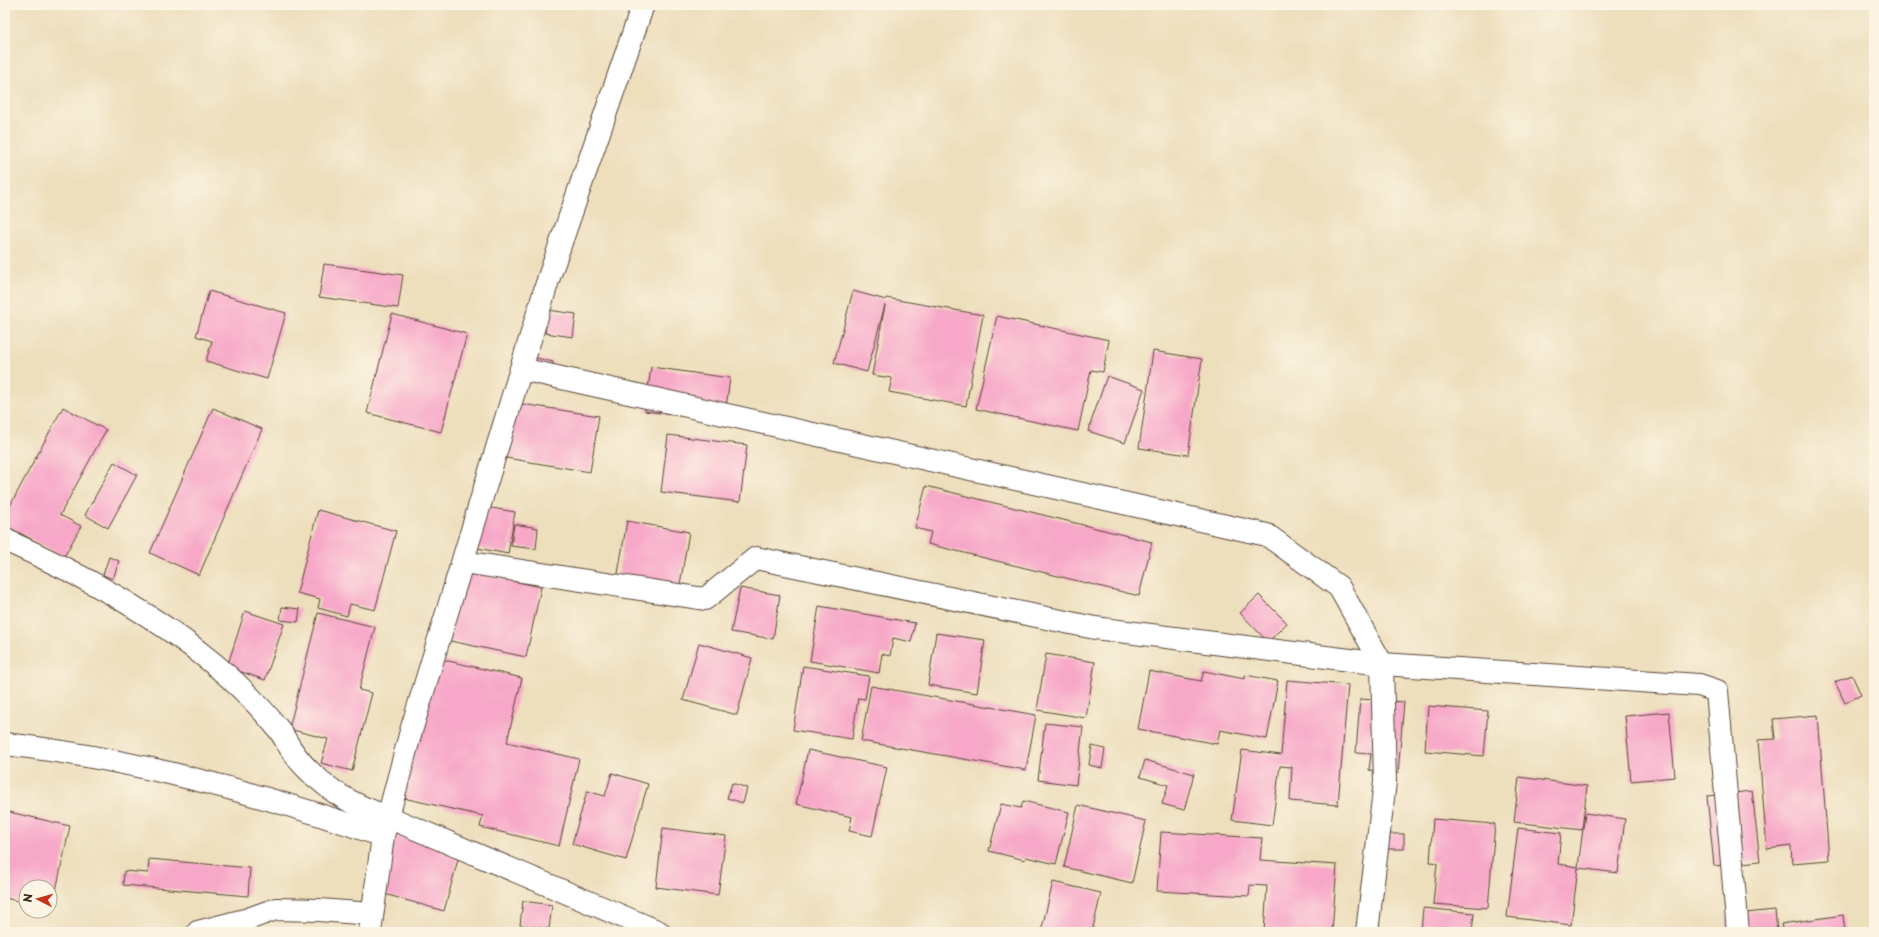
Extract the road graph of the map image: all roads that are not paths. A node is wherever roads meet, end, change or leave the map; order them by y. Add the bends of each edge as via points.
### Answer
1 (643, 5) edge
2 (521, 369) junction
3 (5, 540) edge
4 (463, 562) junction
5 (1382, 664) junction
6 (5, 744) edge
7 (385, 827) junction
8 (371, 923) edge
9 (198, 932) edge
10 (659, 932) edge
11 (1367, 932) edge
12 (1738, 932) edge

1 - 2 street via 551,273
2 - 4 street
2 - 5 street via 1267,535 1339,586
3 - 7 street via 47,558 108,591 181,638 249,697 322,783 363,808
4 - 5 street via 705,599 756,558 1095,628
4 - 7 street via 410,731
5 - 11 street via 1385,782
5 - 12 street via 1699,685 1717,691
6 - 7 street via 179,774 293,806
7 - 8 street
7 - 10 street
8 - 9 street via 319,910 276,909

